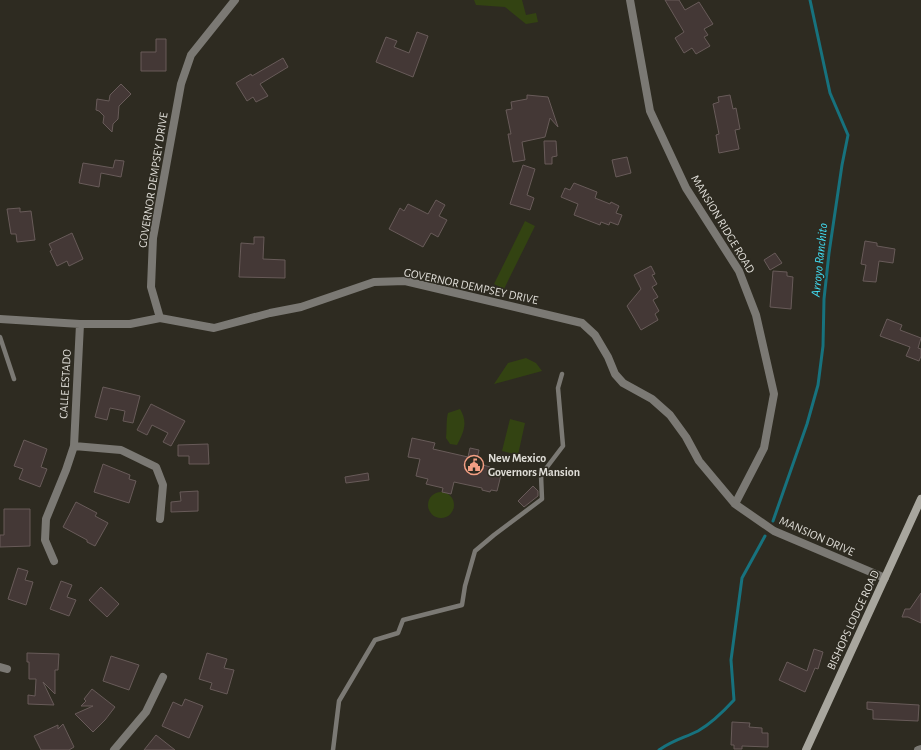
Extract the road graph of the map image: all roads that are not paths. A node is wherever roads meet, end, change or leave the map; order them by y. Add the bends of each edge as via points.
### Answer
1 (235, 0) edge
2 (630, 0) edge
3 (160, 318) junction
4 (0, 319) edge
5 (80, 324) junction
6 (0, 337) edge
7 (562, 374) dead end
8 (14, 379) dead end
9 (670, 415) joint
10 (74, 446) junction
11 (921, 499) edge
12 (735, 504) junction
13 (160, 519) dead end
14 (54, 561) dead end
15 (885, 578) junction
16 (163, 677) dead end
17 (921, 749) edge
18 (114, 750) edge
19 (333, 750) edge
20 (806, 750) edge
21 (918, 750) edge

1 - 3 street, GOVERNOR DEMPSEY DRIVE via 191,55 181,84 153,238 152,287
2 - 12 street, MANSION RIDGE ROAD via 650,111 686,188 739,271 756,315 774,394 764,448
3 - 5 street via 130,324
3 - 9 street, GOVERNOR DEMPSEY DRIVE via 214,328 301,307 374,282 405,281 582,323 595,335 615,374 623,383 652,399
4 - 5 street
5 - 10 street, CALLE ESTADO
6 - 8 lane
7 - 19 lane via 558,388 563,446 541,475 542,499 475,551 462,605 403,620 398,633 375,640 340,701
9 - 12 street, MANSION DRIVE via 699,460
10 - 13 street via 121,450 156,467 163,485
10 - 14 street, CALLE ESTADO via 46,519 45,540
11 - 15 street, BISHOPS LODGE ROAD
12 - 15 street, MANSION DRIVE via 774,531
15 - 20 street, BISHOPS LODGE ROAD
16 - 18 street via 146,712
17 - 21 street

